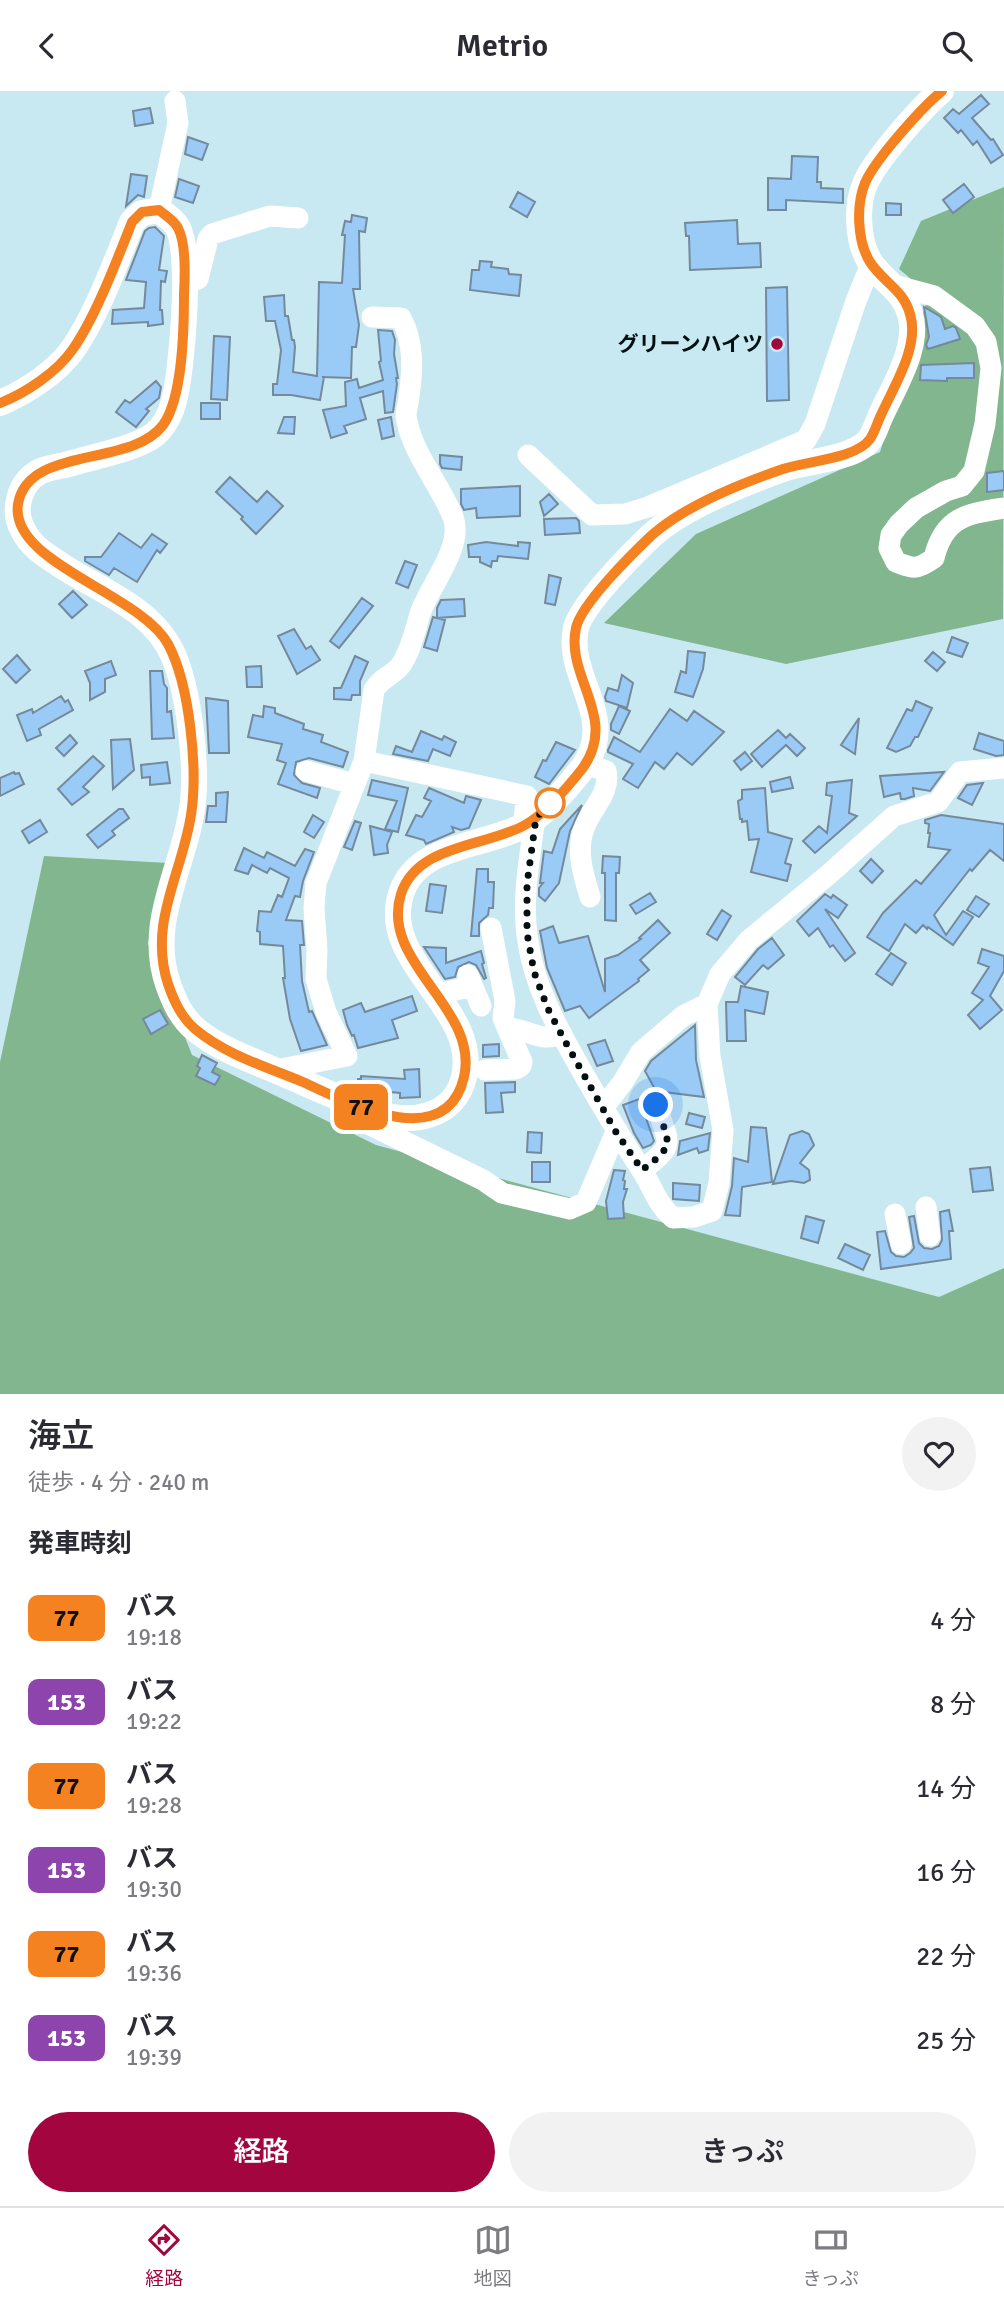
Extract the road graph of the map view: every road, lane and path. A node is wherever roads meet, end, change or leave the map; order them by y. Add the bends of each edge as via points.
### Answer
1 (942, 91) edge
2 (176, 101) dead end
3 (159, 210) junction
4 (298, 218) dead end
5 (871, 264) junction
6 (184, 283) junction
7 (893, 285) junction
8 (372, 317) dead end
9 (0, 403) edge
10 (528, 454) dead end
11 (1004, 508) edge
12 (364, 761) junction
13 (586, 764) junction
14 (1004, 768) edge
15 (306, 771) dead end
16 (354, 784) junction
17 (529, 822) junction
18 (590, 897) dead end
19 (491, 928) dead end
20 (435, 995) junction
21 (706, 1004) junction
22 (481, 1006) dead end
23 (507, 1028) junction
24 (562, 1034) junction
25 (276, 1070) junction
26 (485, 1070) dead end
27 (343, 1100) junction
28 (656, 1105) dead end
29 (603, 1108) junction
30 (616, 1132) junction
31 (642, 1170) junction
32 (926, 1207) dead end
33 (895, 1214) dead end
34 (930, 1236) dead end
35 (901, 1244) dead end

1 - 5 main road via 865,182 860,222
2 - 3 street via 178,123
3 - 6 main road via 181,232
3 - 9 main road via 142,212 132,222 72,351 54,370
4 - 6 street via 270,216 212,234 198,279
5 - 7 main road
5 - 10 street via 806,440 625,514 592,515
6 - 25 main road via 184,332 174,403 161,427 138,444 38,472 21,493 18,518 32,545 139,613 171,649 190,726 194,793 190,825 161,928 163,968 174,1001 189,1024 230,1052
7 - 11 street via 934,296 975,326 986,342 990,368 985,424 974,471 962,486 916,508 891,535 889,548 896,562 923,566 934,558 938,542 960,517
7 - 13 main road via 908,306 912,334 870,440 850,452 772,473 680,514 652,535 583,612 576,648 596,723
8 - 12 street via 401,318 410,335 412,371 406,414 413,442 435,478 456,535 400,668 373,689
12 - 16 street
12 - 17 street via 527,796
13 - 17 main road
13 - 18 street via 606,771 608,779 582,838 581,867
14 - 21 street via 960,772 938,802 894,816 749,940 720,974
15 - 16 street
16 - 25 street via 316,883 314,908 316,979 347,1056
17 - 20 main road via 439,855 416,870 402,892 398,912 403,941
17 - 24 street via 527,933 534,972
19 - 23 street
20 - 22 street via 470,979
20 - 27 main road via 464,1041 466,1067 454,1098 430,1115 411,1119 383,1115
21 - 29 street via 683,1016 641,1052
21 - 31 street via 723,1130 712,1211 673,1218 660,1206
23 - 24 street via 548,1039
23 - 26 street via 521,1066
24 - 29 street
25 - 27 main road
27 - 30 street via 358,1119 502,1193 570,1209 586,1202
28 - 31 street via 667,1146
29 - 30 street
30 - 31 street
32 - 34 street
33 - 35 street

